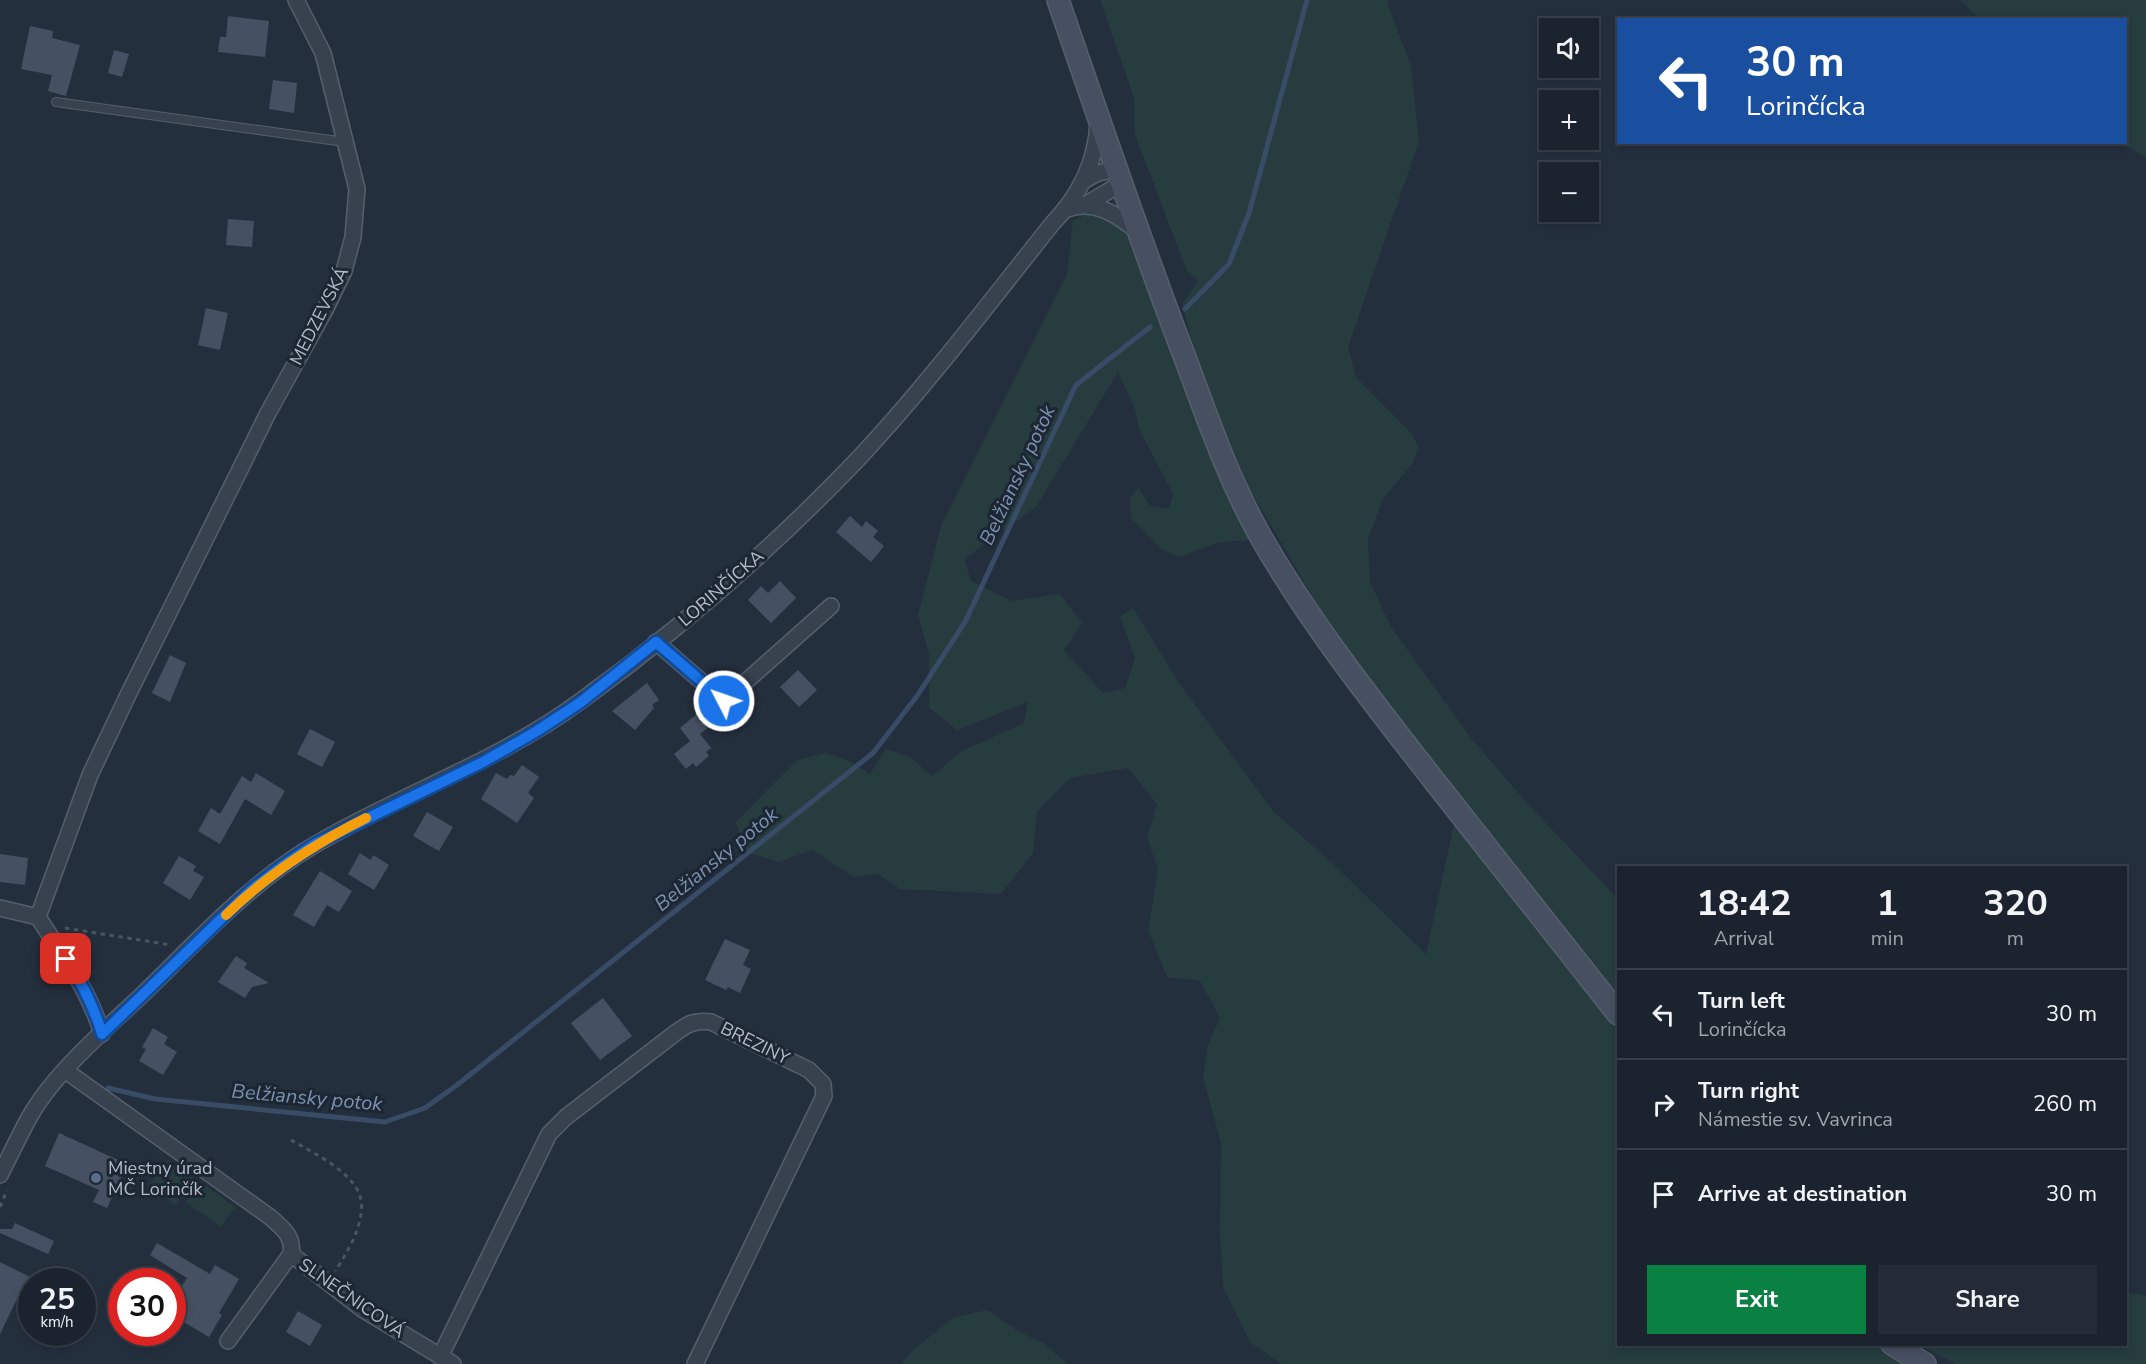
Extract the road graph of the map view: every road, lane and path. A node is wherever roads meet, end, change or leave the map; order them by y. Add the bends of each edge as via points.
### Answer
1 (296, 0) edge
2 (1058, 0) edge
3 (56, 102) dead end
4 (1098, 116) junction
5 (345, 142) junction
6 (1119, 176) junction
7 (1083, 181) junction
8 (1085, 205) junction
9 (1065, 210) junction
10 (1140, 233) junction
11 (831, 606) dead end
12 (656, 642) junction
13 (0, 908) edge
14 (40, 921) junction
15 (190, 948) junction
16 (1617, 1013) edge
17 (102, 1034) junction
18 (66, 1071) junction
19 (291, 1140) dead end
20 (0, 1175) edge
21 (7, 1189) dead end
22 (0, 1208) edge
23 (291, 1254) junction
24 (327, 1282) junction
25 (228, 1341) dead end
26 (1895, 1346) edge
27 (446, 1360) edge
28 (695, 1364) edge
29 (1925, 1364) edge

1 - 5 street, MEDZEVSKÁ via 323,53
2 - 4 main road
3 - 5 lane
4 - 6 main road
4 - 7 street, LORINČÍCKA via 1095,149
5 - 14 street, MEDZEVSKÁ via 357,189 353,237 344,271 268,412 90,775
6 - 7 street via 1098,173
6 - 8 street
6 - 10 main road
7 - 9 street, LORINČÍCKA
8 - 9 street
8 - 10 street via 1112,214
9 - 12 street, LORINČÍCKA via 860,457 766,548
10 - 16 main road via 1231,476 1261,537 1378,710
11 - 12 street via 724,701
12 - 15 street, LORINČÍCKA via 581,702 537,731 307,850 251,890
13 - 14 street
14 - 15 path
14 - 17 street via 81,981
15 - 17 street, LORINČÍCKA
17 - 18 street, LORINČÍCKA
18 - 20 street, LORINČÍCKA via 34,1109
18 - 23 street, SLNEČNICOVÁ via 270,1217 290,1237
19 - 24 path via 325,1159 348,1178 360,1196 355,1239
21 - 22 path
23 - 24 street, SLNEČNICOVÁ
23 - 25 street
24 - 27 street, SLNEČNICOVÁ via 362,1309
26 - 29 main road
27 - 28 street, BREZINY via 549,1134 678,1031 700,1020 809,1070 823,1084 824,1096

